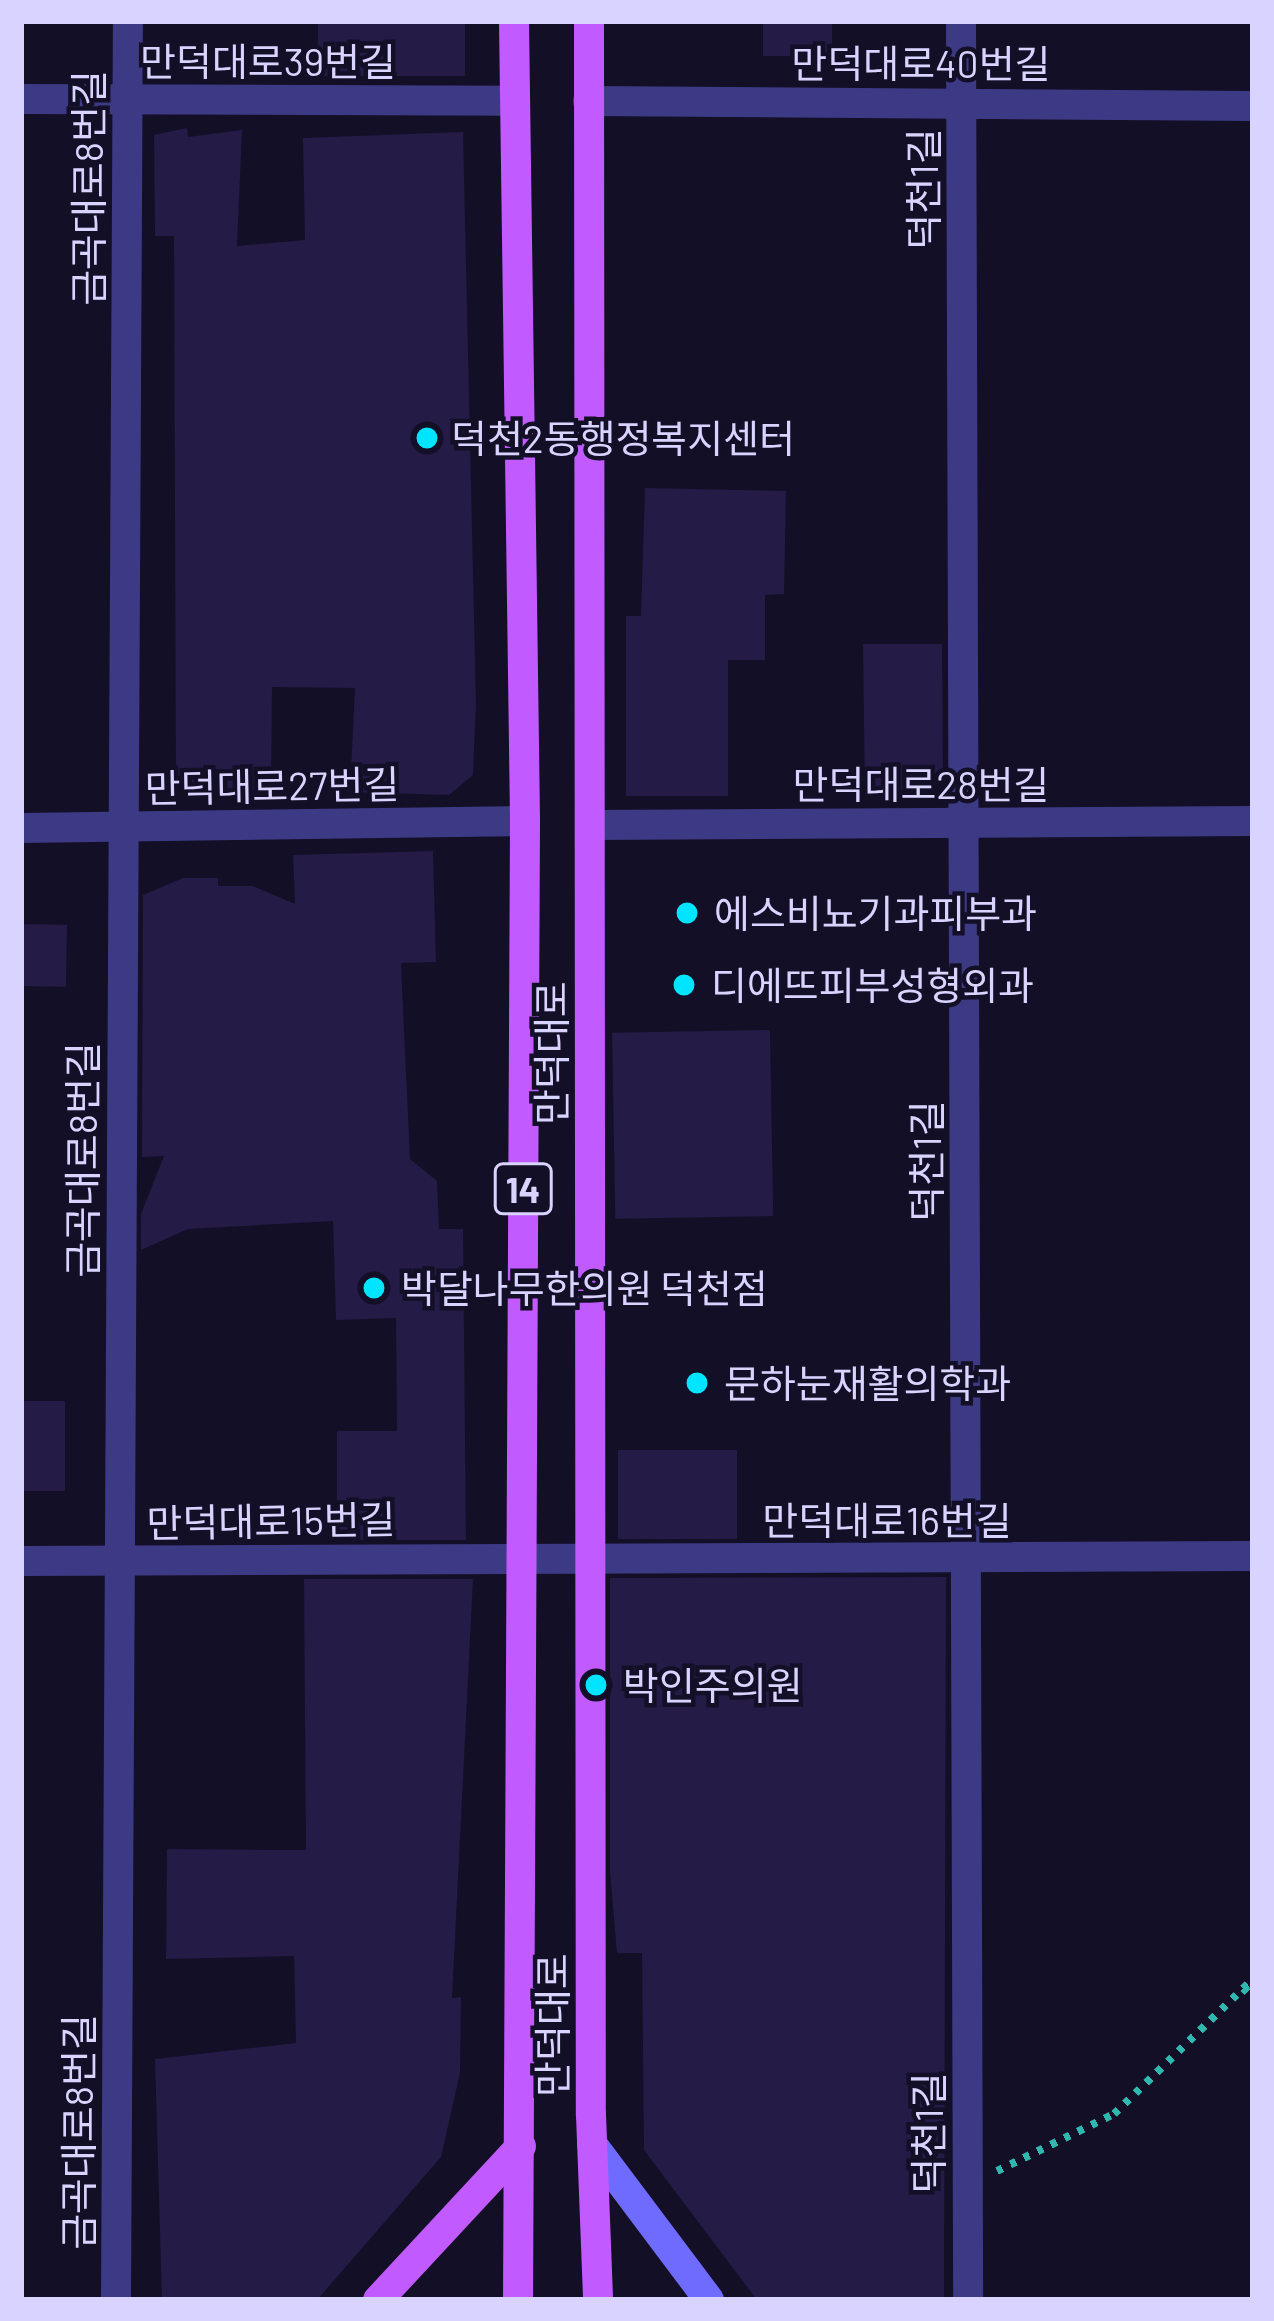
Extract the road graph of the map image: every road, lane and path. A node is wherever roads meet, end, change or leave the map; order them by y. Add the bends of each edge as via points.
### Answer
1 (128, 21) edge
2 (514, 21) edge
3 (589, 21) edge
4 (961, 21) edge
5 (21, 99) edge
6 (127, 99) junction
7 (962, 100) junction
8 (514, 101) junction
9 (588, 101) junction
10 (1253, 106) edge
11 (1253, 820) edge
12 (525, 821) junction
13 (964, 822) junction
14 (590, 824) junction
15 (123, 827) junction
16 (21, 828) edge
17 (1253, 1556) edge
18 (522, 1558) junction
19 (966, 1558) junction
20 (590, 1561) junction
21 (21, 1562) edge
22 (119, 1563) junction
23 (1253, 1979) edge
24 (1244, 1988) junction
25 (1253, 1997) edge
26 (592, 2144) junction
27 (520, 2146) junction
28 (967, 2182) junction
29 (116, 2300) edge
30 (378, 2300) edge
31 (518, 2300) edge
32 (598, 2300) edge
33 (709, 2300) edge
34 (968, 2300) edge

1 - 6 street, 금곡대로8번길
2 - 8 main road, 만덕대로 / 14
3 - 9 main road, 만덕대로
4 - 7 street, 덕천1길
5 - 6 street, 만덕대로39번길
6 - 8 street, 만덕대로39번길
6 - 15 street, 금곡대로8번길
7 - 9 street, 만덕대로40번길
7 - 10 street, 만덕대로40번길
7 - 13 street, 덕천1길
8 - 12 main road, 만덕대로 / 14
9 - 14 main road, 만덕대로
11 - 13 street, 만덕대로28번길
12 - 15 street, 만덕대로27번길
12 - 18 main road, 만덕대로 / 14
13 - 14 street, 만덕대로28번길
13 - 19 street, 덕천1길
14 - 20 main road, 만덕대로
15 - 16 street, 만덕대로27번길
15 - 22 street, 금곡대로8번길
17 - 19 street, 만덕대로16번길
18 - 20 street, 만덕대로16번길
18 - 22 street, 만덕대로15번길
18 - 27 main road, 만덕대로
19 - 20 street, 만덕대로16번길
19 - 28 street, 덕천1길
20 - 26 main road, 만덕대로
21 - 22 street, 만덕대로15번길
22 - 29 street, 금곡대로8번길
23 - 24 path
24 - 25 path
24 - 28 path via 1114,2114
26 - 32 main road, 만덕대로
26 - 33 main road
27 - 30 main road
27 - 31 main road, 만덕대로
28 - 34 street, 덕천1길

